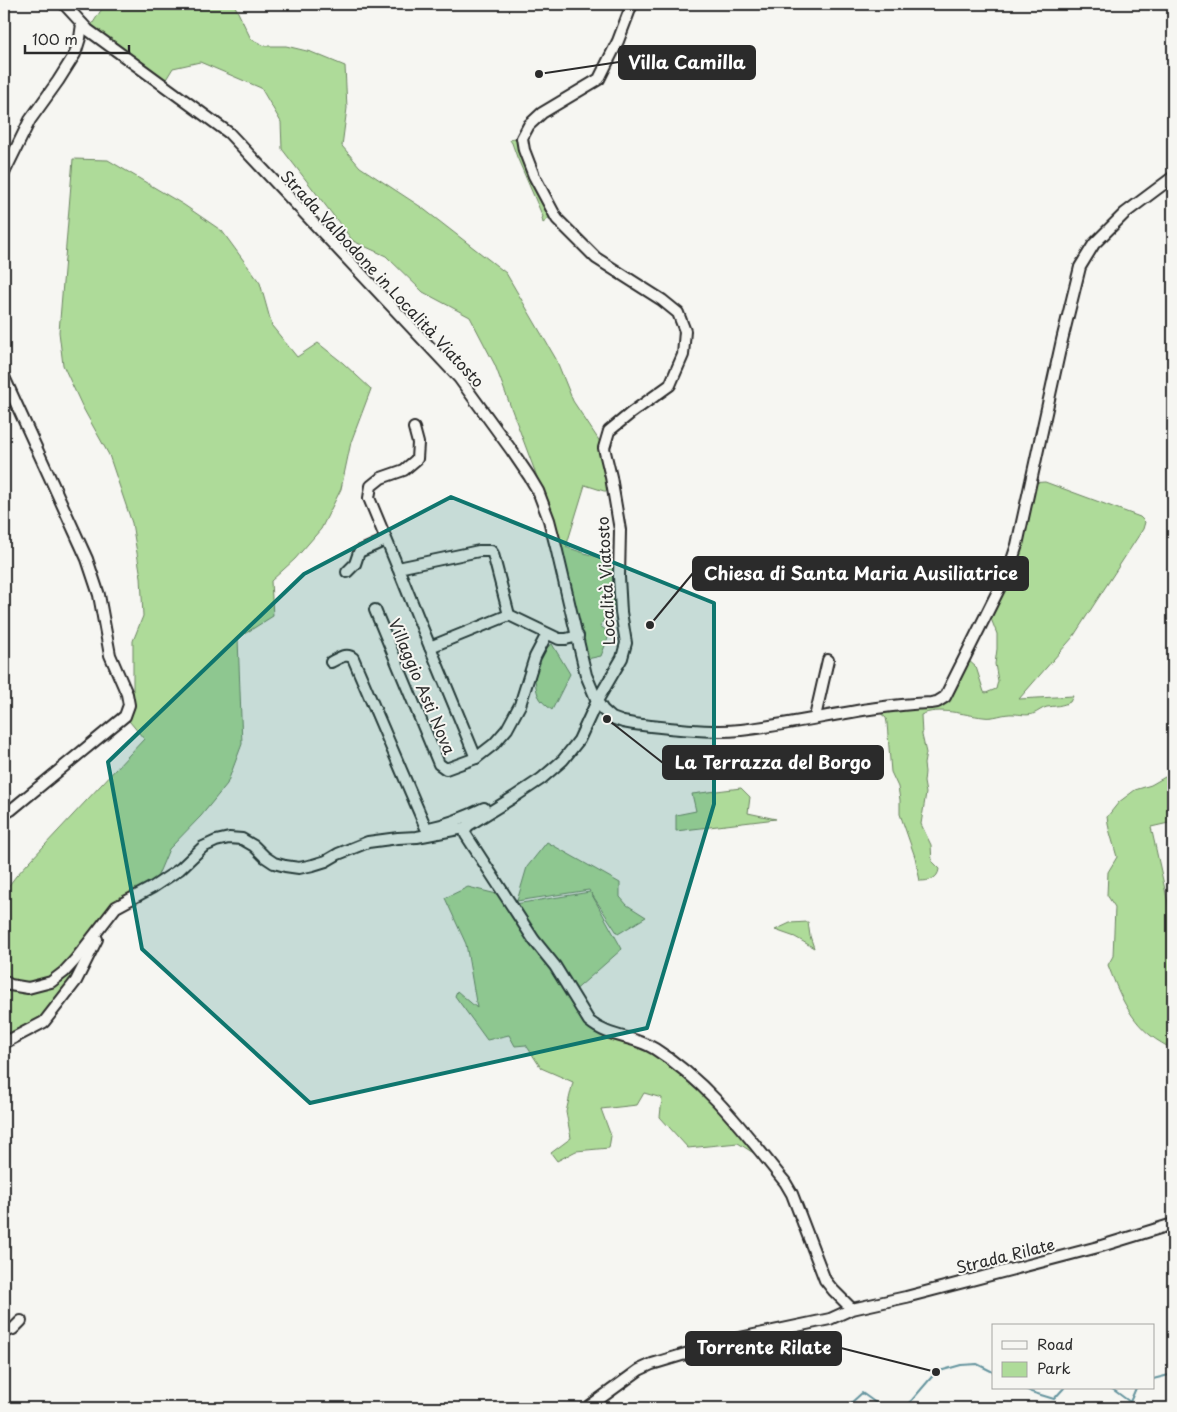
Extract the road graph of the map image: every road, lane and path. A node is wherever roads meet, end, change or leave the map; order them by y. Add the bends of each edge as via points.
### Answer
1 (64, 4) edge
2 (632, 4) edge
3 (82, 24) junction
4 (4, 173) edge
5 (1173, 177) edge
6 (4, 377) edge
7 (414, 428) dead end
8 (386, 540) junction
9 (398, 568) junction
10 (347, 572) dead end
11 (374, 610) dead end
12 (508, 615) junction
13 (547, 634) junction
14 (578, 636) junction
15 (430, 647) junction
16 (828, 660) dead end
17 (331, 662) dead end
18 (597, 701) junction
19 (815, 717) junction
20 (476, 758) junction
21 (508, 801) junction
22 (4, 814) edge
23 (469, 824) junction
24 (101, 929) junction
25 (4, 981) edge
26 (4, 1043) edge
27 (1173, 1224) edge
28 (848, 1311) junction
29 (21, 1321) dead end
30 (4, 1332) edge
31 (586, 1408) edge

1 - 3 street, Strada Valbodone in Località Viatosto
2 - 18 street, Località Viatosto via 599,79 542,112 522,138 534,176 557,219 596,258 678,313 685,331 683,355 670,385 609,431 604,448 620,530 619,577 626,643 622,658
3 - 4 street via 75,54 30,120
3 - 14 street, Strada Valbodone in Località Viatosto via 229,133 459,378 538,491 549,520
5 - 19 street via 1125,213 1094,244 1080,267 1009,569 945,696 931,703
6 - 22 street via 87,559 99,595 110,655 128,694 129,704 125,716
7 - 8 street, Villaggio Asti Nova via 418,443 417,459 404,470 381,478 371,486 370,498
8 - 9 street, Villaggio Asti Nova
8 - 10 street via 360,552
9 - 12 street via 491,551
9 - 15 street, Villaggio Asti Nova
11 - 20 street, Villaggio Asti Nova via 439,764 446,769
12 - 13 street
12 - 15 street, Villaggio Asti Nova
13 - 14 street via 559,639
13 - 20 street, Villaggio Asti Nova via 535,657 520,705 507,729
14 - 18 street, Strada Valbodone in Località Viatosto via 586,675
15 - 20 street, Villaggio Asti Nova
16 - 19 street
17 - 21 street via 349,655 353,658 426,828 450,823 493,803
18 - 19 street via 612,718 658,727 740,730
18 - 21 street via 579,740 564,760
21 - 23 street
23 - 24 street via 436,834 368,842 299,868 274,863 242,840 223,839 203,847 180,869 116,907
23 - 28 street via 466,834 589,1021 610,1034 653,1047 681,1068 715,1098 784,1182 792,1194 825,1280
24 - 25 street via 64,972 51,982 28,988
24 - 26 street via 76,981 44,1022
27 - 28 street, Strada Rilate via 1098,1247
28 - 31 street via 830,1319 735,1338 652,1364
29 - 30 street

